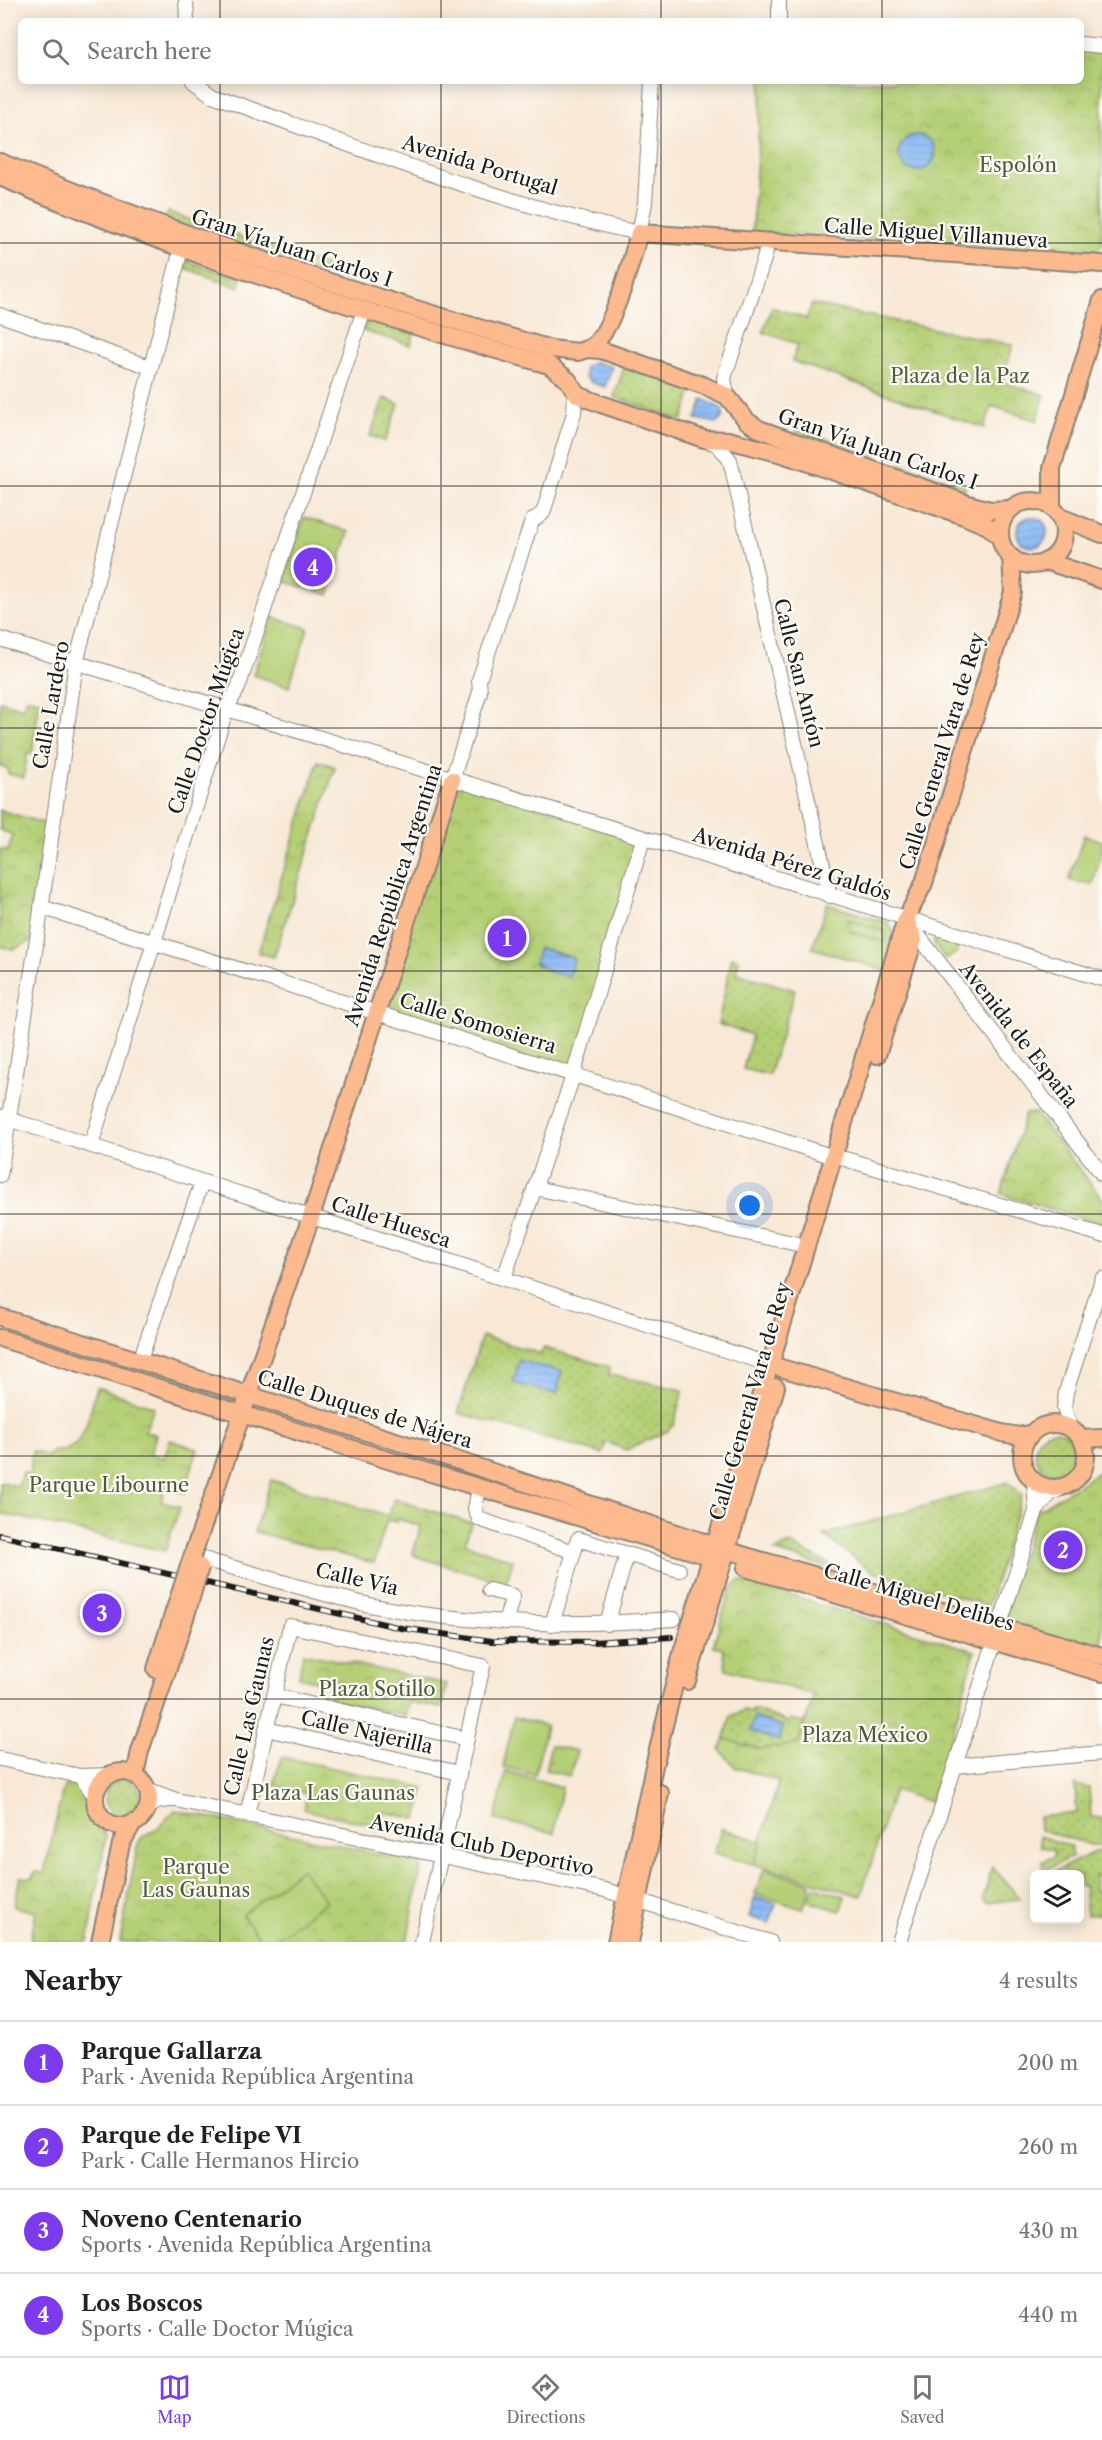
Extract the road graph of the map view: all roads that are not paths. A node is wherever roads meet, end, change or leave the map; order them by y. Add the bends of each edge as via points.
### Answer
1 (186, 0) edge
2 (779, 0) edge
3 (187, 18) edge
4 (779, 18) edge
5 (1084, 44) edge
6 (1102, 46) edge
7 (198, 84) edge
8 (652, 84) edge
9 (0, 162) edge
10 (0, 177) edge
11 (639, 233) junction
12 (767, 243) junction
13 (181, 249) junction
14 (1102, 264) edge
15 (1102, 300) edge
16 (364, 310) junction
17 (0, 315) edge
18 (602, 335) junction
19 (582, 350) junction
20 (607, 352) junction
21 (727, 367) junction
22 (150, 368) junction
23 (571, 386) junction
24 (705, 386) junction
25 (727, 396) junction
26 (740, 411) junction
27 (732, 449) junction
28 (1052, 468) junction
29 (1027, 501) junction
30 (1011, 509) junction
31 (1056, 513) junction
32 (1102, 534) edge
33 (1000, 537) junction
34 (1011, 557) junction
35 (1041, 563) junction
36 (1102, 580) edge
37 (1013, 592) junction
38 (0, 639) edge
39 (76, 663) junction
40 (226, 710) junction
41 (452, 780) junction
42 (643, 839) junction
43 (830, 896) junction
44 (41, 907) junction
45 (906, 919) junction
46 (154, 942) junction
47 (1102, 980) edge
48 (377, 1013) junction
49 (573, 1073) junction
50 (4, 1117) edge
51 (91, 1146) junction
52 (840, 1158) junction
53 (1102, 1174) edge
54 (0, 1175) edge
55 (202, 1182) junction
56 (535, 1188) junction
57 (311, 1217) junction
58 (1102, 1234) edge
59 (807, 1246) junction
60 (504, 1278) junction
61 (1102, 1279) edge
62 (0, 1317) edge
63 (0, 1338) edge
64 (140, 1360) junction
65 (776, 1367) junction
66 (248, 1395) junction
67 (242, 1413) junction
68 (1002, 1433) junction
69 (1076, 1433) junction
70 (1029, 1434) junction
71 (1102, 1438) edge
72 (1102, 1453) edge
73 (1021, 1454) junction
74 (1085, 1465) junction
75 (1034, 1482) junction
76 (1065, 1486) junction
77 (479, 1488) junction
78 (1036, 1512) junction
79 (576, 1546) junction
80 (720, 1550) junction
81 (627, 1554) junction
82 (199, 1558) junction
83 (679, 1569) dead end
84 (489, 1590) dead end
85 (674, 1619) dead end
86 (505, 1622) junction
87 (552, 1624) junction
88 (607, 1624) junction
89 (998, 1634) junction
90 (1102, 1656) edge
91 (1102, 1673) edge
92 (274, 1696) junction
93 (266, 1729) junction
94 (467, 1739) junction
95 (1102, 1753) edge
96 (0, 1759) edge
97 (955, 1766) junction
98 (459, 1773) junction
99 (122, 1774) junction
100 (80, 1776) junction
101 (147, 1789) junction
102 (95, 1796) junction
103 (176, 1800) junction
104 (148, 1807) junction
105 (247, 1815) junction
106 (133, 1823) junction
107 (112, 1824) junction
108 (119, 1851) junction
109 (440, 1856) junction
110 (632, 1899) junction
111 (100, 1942) edge
112 (422, 1942) edge
113 (616, 1942) edge
114 (630, 1942) edge
115 (770, 1942) edge
116 (899, 1942) edge

1 - 3 street
2 - 4 street
5 - 6 street
7 - 11 street, Avenida Portugal via 212,95 406,165 508,198
8 - 11 street via 645,203
9 - 19 main road, Gran Vía Juan Carlos I via 155,224 326,283 551,349
10 - 13 main road, Gran Vía Juan Carlos I
11 - 12 main road, Avenida Portugal
11 - 18 main road
12 - 14 main road, Calle Miguel Villanueva
12 - 21 street
13 - 16 main road, Gran Vía Juan Carlos I
13 - 22 street, Calle Lardero
15 - 28 main road
16 - 23 main road, Gran Vía Juan Carlos I via 549,365
16 - 40 street, Calle Doctor Múgica via 238,688
17 - 22 street
18 - 19 main road via 593,347
18 - 20 main road via 602,347
19 - 20 main road, Gran Vía Juan Carlos I
19 - 23 main road via 567,369
20 - 24 main road, Gran Vía Juan Carlos I
21 - 24 street via 719,381
21 - 25 street via 723,382
22 - 39 street, Calle Lardero
23 - 27 main road, Gran Vía Juan Carlos I via 601,404
23 - 41 street, Avenida República Argentina via 577,404 543,513 532,521 518,562 479,680 480,692
24 - 25 main road, Gran Vía Juan Carlos I
25 - 26 main road, Gran Vía Juan Carlos I
26 - 27 main road
26 - 30 main road, Gran Vía Juan Carlos I via 759,429 968,504 990,510
27 - 33 main road, Gran Vía Juan Carlos I via 782,454 964,516 988,526
27 - 43 street, Calle San Antón
28 - 29 main road
28 - 31 main road
29 - 30 main road
29 - 31 main road via 1044,503
30 - 33 main road via 1002,522
31 - 32 main road
31 - 35 main road via 1064,534 1062,543 1053,557
33 - 34 main road
34 - 35 main road via 1027,564
34 - 37 main road, Calle General Vara de Rey
35 - 36 main road
35 - 37 main road, Calle General Vara de Rey
37 - 45 main road, Calle General Vara de Rey via 924,883
38 - 39 street, Avenida Pérez Galdós
39 - 40 street, Avenida Pérez Galdós
39 - 44 street, Calle Lardero
40 - 41 street, Avenida Pérez Galdós
40 - 46 street, Calle Doctor Múgica
41 - 42 street, Avenida Pérez Galdós
41 - 48 main road, Avenida República Argentina
42 - 43 street, Avenida Pérez Galdós
42 - 49 street
43 - 45 street, Avenida Pérez Galdós
44 - 46 street, Calle Somosierra
44 - 50 street, Calle Lardero
45 - 47 street, Avenida Pérez Galdós
45 - 52 main road, Calle General Vara de Rey
45 - 53 street, Avenida de España
46 - 48 street, Calle Somosierra
46 - 51 street, Calle Doctor Múgica
48 - 49 street, Calle Somosierra
48 - 57 main road, Avenida República Argentina
49 - 52 street, Calle Somosierra
49 - 56 street
50 - 51 street, Calle Huesca
50 - 54 street, Calle Lardero
51 - 55 street, Calle Huesca
52 - 58 street, Calle Somosierra
52 - 59 main road, Calle General Vara de Rey
52 - 65 main road, Calle General Vara de Rey
55 - 57 street, Calle Huesca
55 - 64 street
56 - 59 street
56 - 60 street
57 - 60 street, Calle Huesca
57 - 66 main road, Avenida República Argentina
59 - 65 main road, Calle General Vara de Rey
60 - 65 street, Calle Huesca
61 - 69 street via 1066,1392 1064,1408
62 - 64 main road, Calle Duques de Nájera
63 - 67 main road, Calle Duques de Nájera
64 - 66 main road, Calle Duques de Nájera
65 - 68 main road
65 - 80 main road, Calle General Vara de Rey
65 - 80 main road, Calle General Vara de Rey via 764,1387
66 - 67 main road, Avenida República Argentina
66 - 80 main road, Calle Duques de Nájera via 453,1459
67 - 77 main road, Calle Duques de Nájera
67 - 82 main road, Avenida República Argentina
68 - 70 main road
68 - 73 main road via 1018,1446
69 - 70 main road via 1049,1423
69 - 71 main road
69 - 74 main road via 1086,1456
70 - 73 main road
72 - 74 main road
73 - 75 main road via 1024,1470
74 - 76 main road via 1077,1478
75 - 76 main road via 1048,1488
75 - 78 street
76 - 78 street via 1050,1494
77 - 79 street via 475,1509 479,1519
77 - 80 main road, Calle Duques de Nájera
78 - 89 street
79 - 81 street
79 - 87 street
80 - 89 main road, Calle Miguel Delibes
80 - 110 main road, Calle General Vara de Rey via 674,1685
81 - 83 street
81 - 88 street
82 - 86 street, Calle Vía via 373,1605
82 - 99 main road, Avenida República Argentina, bridge via 140,1751
84 - 86 street via 513,1596
85 - 88 street, Calle Vía
86 - 87 street, Calle Vía
87 - 88 street, Calle Vía
89 - 90 main road, Calle Miguel Delibes
89 - 91 main road, Calle Miguel Delibes
89 - 97 street
92 - 93 street, Calle Las Gaunas
92 - 94 street
92 - 94 street, Calle Las Gaunas via 290,1626 483,1666
93 - 98 street, Calle Najerilla
93 - 105 street, Calle Las Gaunas
94 - 98 street
95 - 97 street
96 - 100 street
97 - 116 street
98 - 109 street
99 - 100 street
99 - 101 main road
99 - 102 main road via 103,1780
100 - 102 street
101 - 103 street, Avenida Club Deportivo
101 - 104 main road
102 - 107 main road via 99,1813
103 - 104 street, Avenida Club Deportivo via 159,1801
103 - 105 street, Avenida Club Deportivo
104 - 106 main road
105 - 109 street, Avenida Club Deportivo
106 - 107 main road
106 - 108 main road
107 - 108 main road via 118,1834
108 - 111 main road
109 - 110 street, Avenida Club Deportivo
109 - 112 street
110 - 113 main road
110 - 114 main road
110 - 115 street, Avenida Club Deportivo

